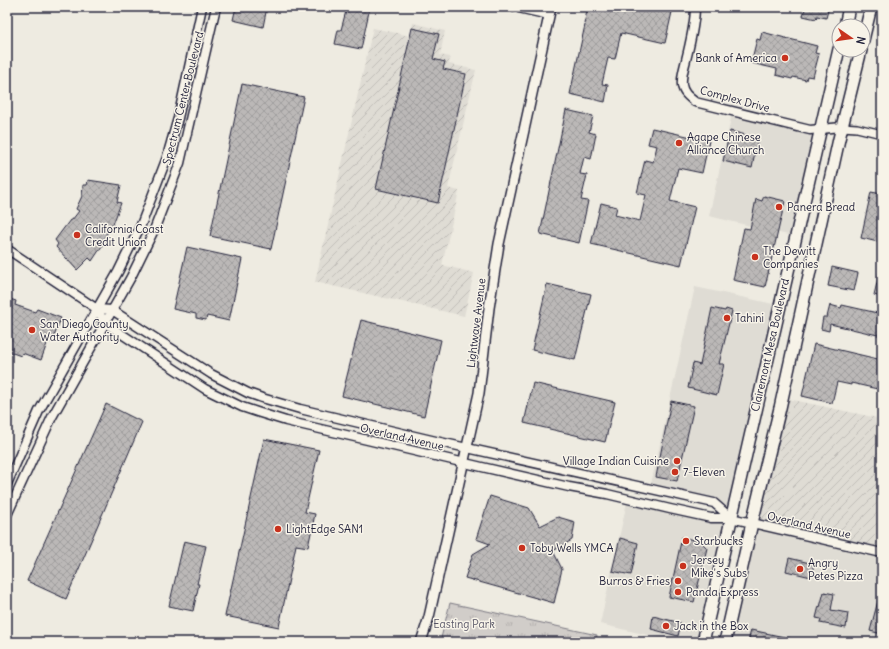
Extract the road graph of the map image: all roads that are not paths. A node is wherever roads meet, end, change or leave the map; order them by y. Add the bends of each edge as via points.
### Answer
1 (202, 7) edge
2 (216, 7) edge
3 (514, 7) edge
4 (695, 7) edge
5 (849, 7) edge
6 (863, 7) edge
7 (871, 7) edge
8 (550, 11) edge
9 (846, 18) edge
10 (862, 18) edge
11 (868, 18) edge
12 (837, 58) edge
13 (858, 58) edge
14 (842, 127) junction
15 (820, 130) junction
16 (882, 134) edge
17 (7, 249) edge
18 (97, 309) junction
19 (112, 310) junction
20 (105, 323) junction
21 (467, 448) junction
22 (464, 463) junction
23 (16, 464) junction
24 (7, 484) edge
25 (19, 488) junction
26 (7, 515) edge
27 (731, 518) junction
28 (752, 523) junction
29 (882, 553) edge
30 (422, 642) edge
31 (703, 642) edge
32 (725, 642) edge

1 - 18 street, Spectrum Center Boulevard via 178,118 166,160 141,225
2 - 19 street, Spectrum Center Boulevard via 180,163 154,230
3 - 8 street
4 - 15 street, Complex Drive via 682,85 689,97 695,102 722,109 807,130
5 - 9 main road
6 - 10 main road
7 - 11 main road
8 - 21 main road, Lightwave Avenue via 499,244 480,393
12 - 15 main road, Clairemont Mesa Boulevard
13 - 14 main road, Clairemont Mesa Boulevard
14 - 15 street, Complex Drive
14 - 16 street
14 - 28 main road, Clairemont Mesa Boulevard
15 - 27 main road, Clairemont Mesa Boulevard
17 - 18 street, Overland Avenue
18 - 19 street, Overland Avenue
18 - 20 street, Overland Avenue
18 - 23 street, Spectrum Center Boulevard via 39,411
19 - 20 street, Spectrum Center Boulevard
19 - 21 street, Overland Avenue via 211,374 248,393 300,409
20 - 22 street, Overland Avenue via 205,388 242,407 286,421
20 - 25 street, Spectrum Center Boulevard via 52,417
21 - 22 main road, Lightwave Avenue
21 - 27 street, Overland Avenue via 714,503
22 - 27 street, Overland Avenue via 711,518
22 - 30 main road, Lightwave Avenue
23 - 24 street, Spectrum Center Boulevard
23 - 25 street
25 - 26 street, Spectrum Center Boulevard
27 - 28 street, Overland Avenue
27 - 31 main road, Clairemont Mesa Boulevard
28 - 29 street, Overland Avenue
28 - 32 main road, Clairemont Mesa Boulevard

